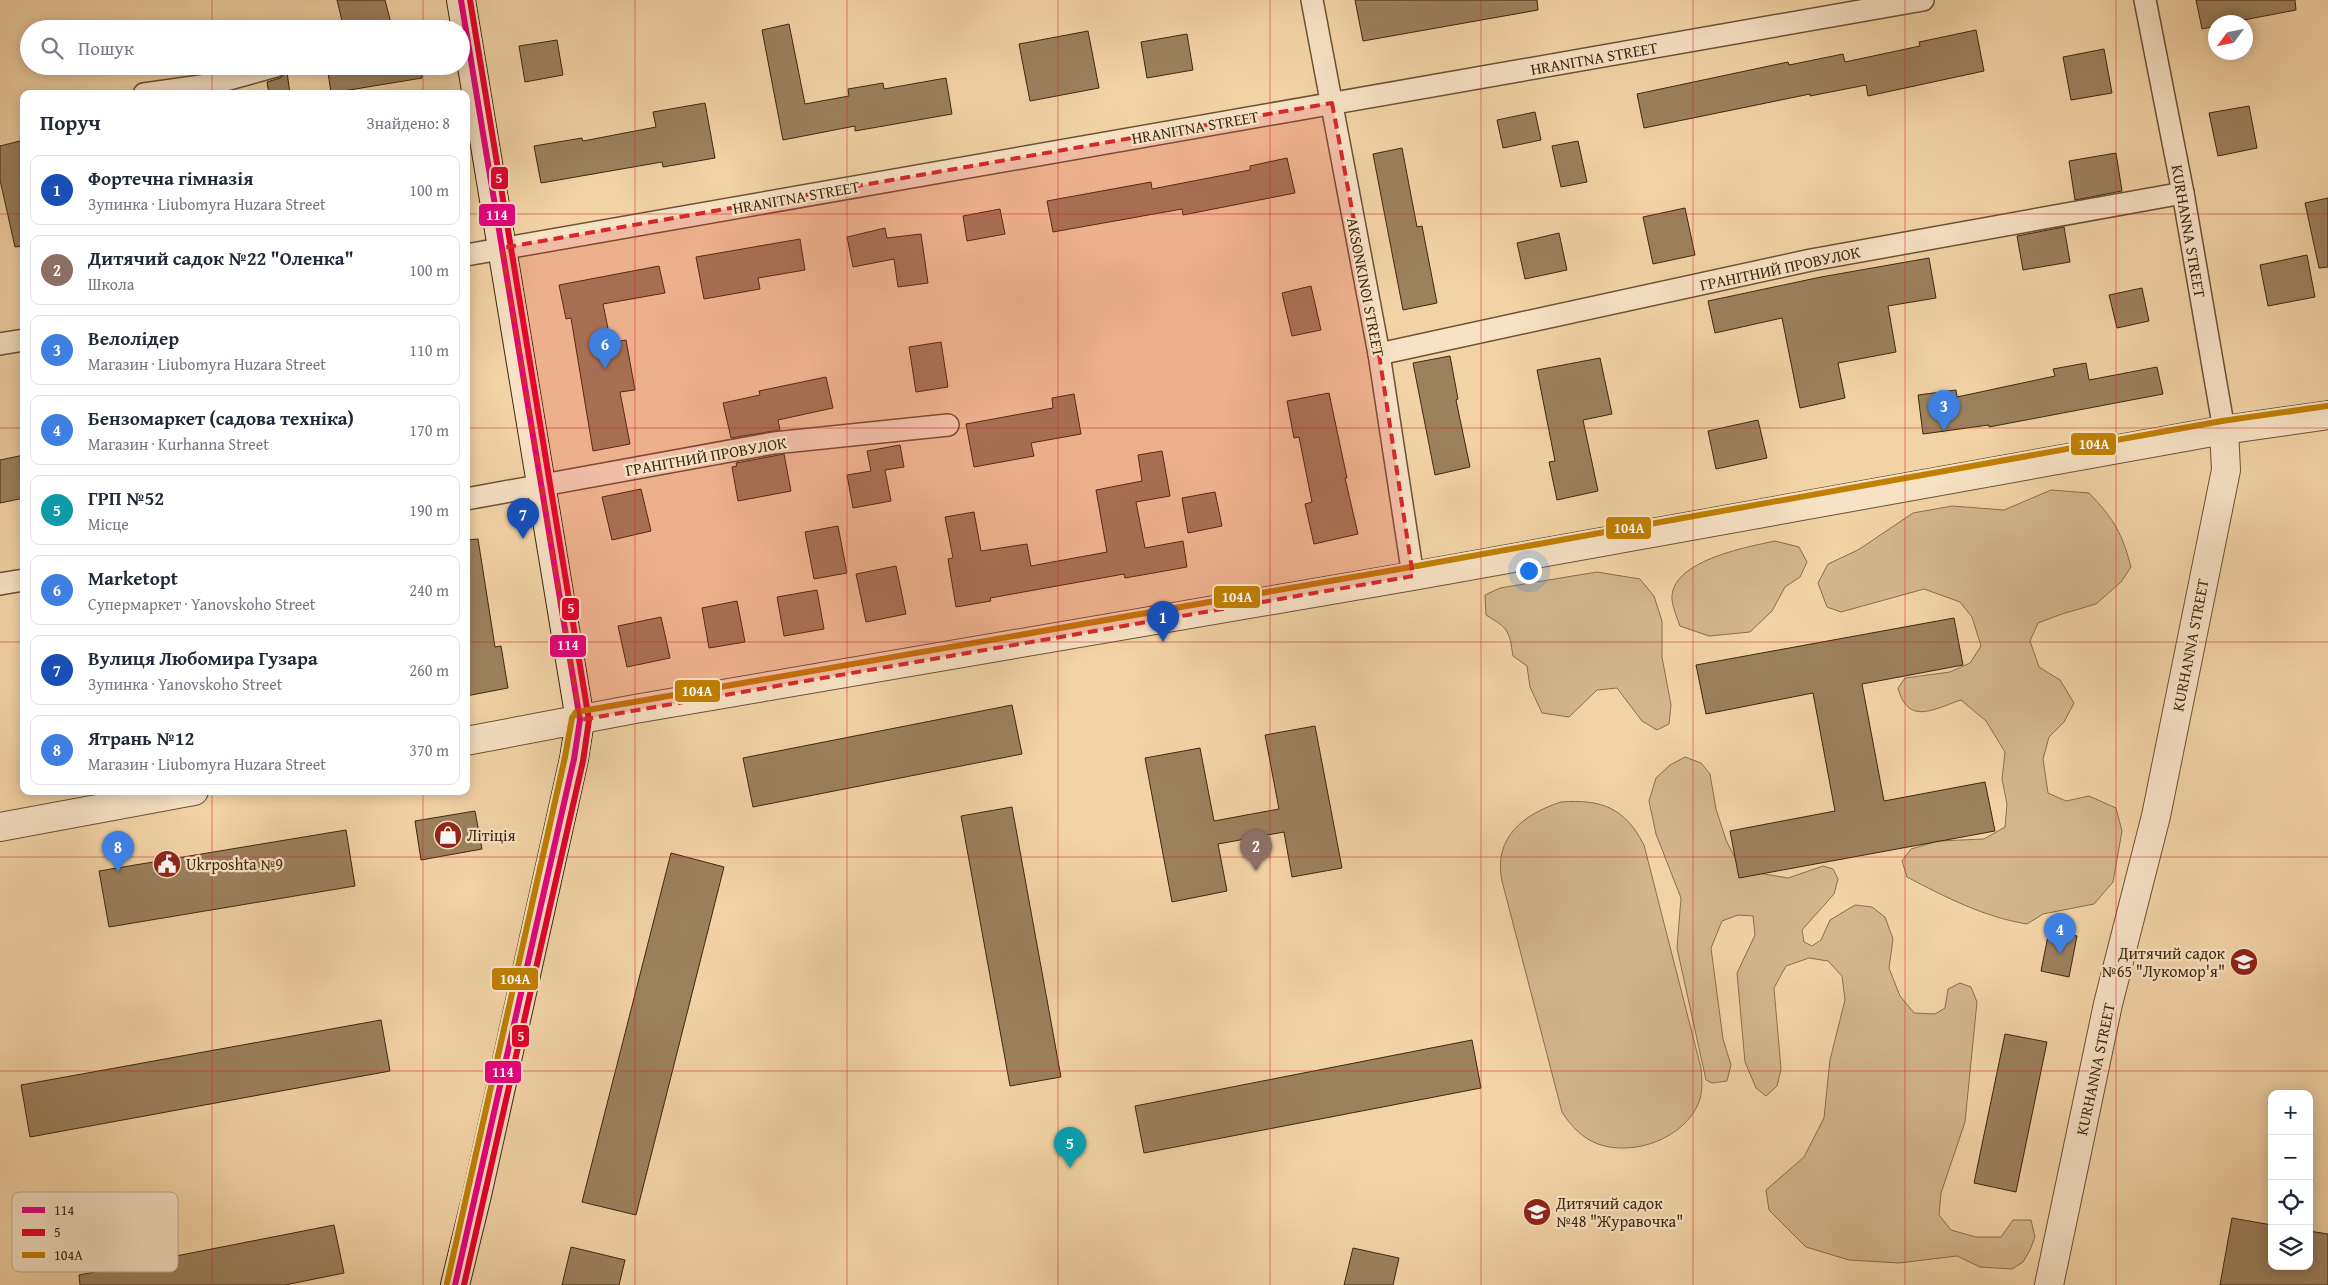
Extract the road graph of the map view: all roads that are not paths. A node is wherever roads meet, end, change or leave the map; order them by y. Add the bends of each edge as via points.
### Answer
1 (461, 0) edge
2 (1312, 0) edge
3 (1923, 0) edge
4 (2145, 0) edge
5 (462, 20) edge
6 (470, 67) edge
7 (244, 75) edge
8 (172, 90) edge
9 (1332, 104) junction
10 (2183, 193) junction
11 (502, 248) junction
12 (470, 254) edge
13 (20, 341) edge
14 (0, 344) edge
15 (1379, 354) junction
16 (2328, 415) edge
17 (948, 425) dead end
18 (2224, 430) junction
19 (541, 484) junction
20 (470, 498) edge
21 (1413, 576) junction
22 (20, 581) edge
23 (0, 584) edge
24 (580, 720) junction
25 (470, 740) edge
26 (172, 795) edge
27 (0, 827) edge
28 (454, 1285) edge
29 (2050, 1285) edge

1 - 5 street
2 - 9 street, AKSONKINOI STREET
3 - 9 street, HRANITNA STREET
4 - 10 street, KURHANNA STREET
6 - 11 street
7 - 8 street
9 - 11 street, HRANITNA STREET
9 - 15 street, AKSONKINOI STREET
10 - 15 street, ГРАНІТНИЙ ПРОВУЛОК via 1811,260
10 - 18 street, KURHANNA STREET
11 - 12 street, HRANITNA STREET
11 - 19 street
13 - 14 street
15 - 21 street, AKSONKINOI STREET
16 - 18 street
17 - 19 street, ГРАНІТНИЙ ПРОВУЛОК via 774,443
18 - 21 street
18 - 29 street, KURHANNA STREET via 2226,470 2156,816 2108,1004
19 - 20 street, ГРАНІТНИЙ ПРОВУЛОК
19 - 24 street
21 - 24 street
22 - 23 street
24 - 25 street
24 - 28 street via 477,1195
26 - 27 street

